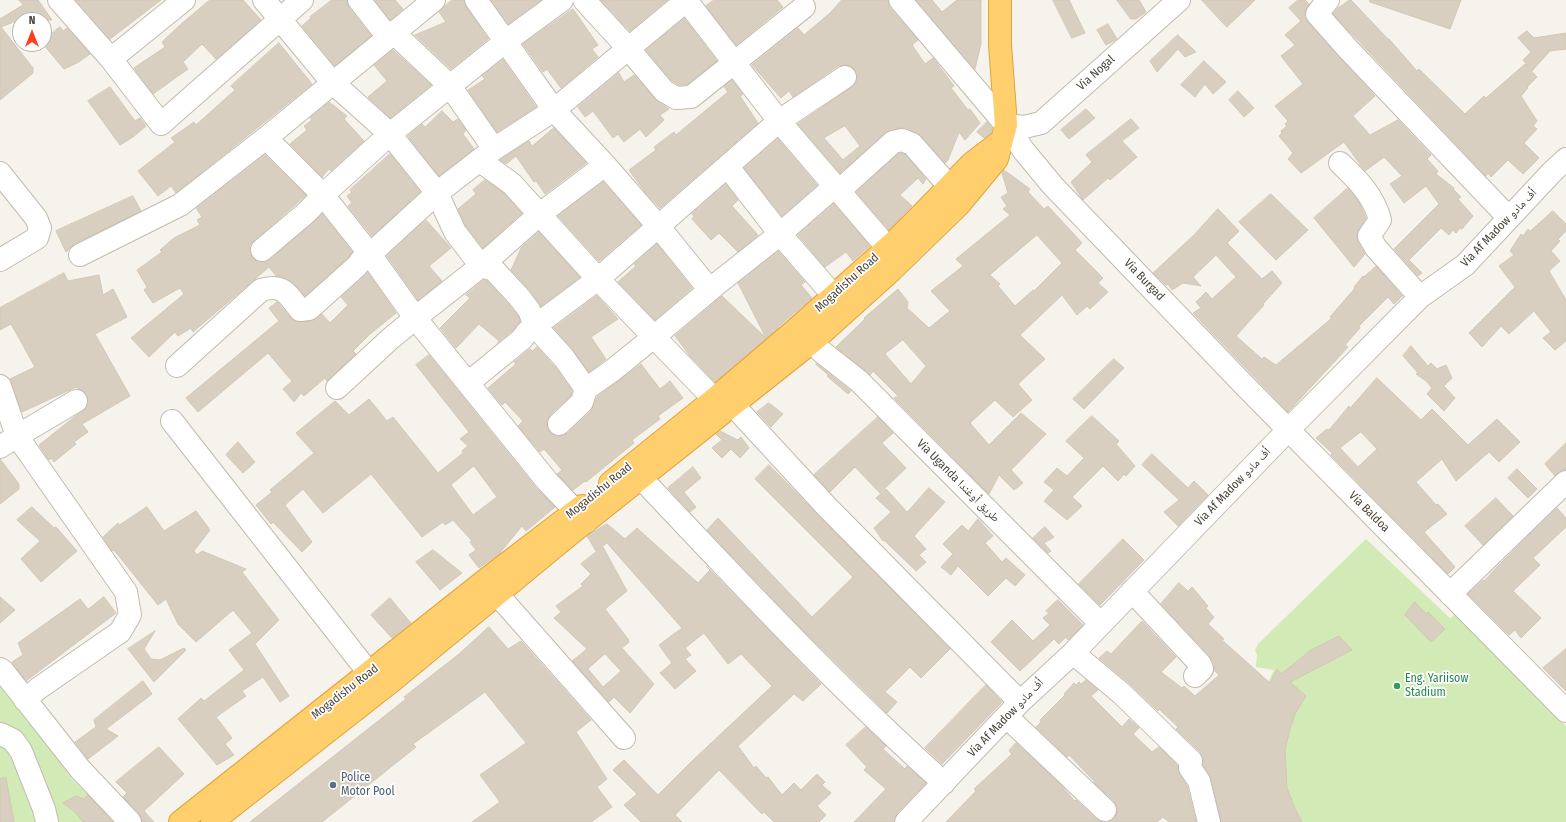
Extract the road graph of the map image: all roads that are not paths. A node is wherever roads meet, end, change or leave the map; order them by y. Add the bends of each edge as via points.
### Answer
1 (59, 0) edge
2 (184, 0) edge
3 (264, 0) edge
4 (302, 0) edge
5 (359, 0) edge
6 (434, 0) edge
7 (476, 0) edge
8 (562, 0) edge
9 (584, 0) edge
10 (687, 0) edge
11 (900, 0) edge
12 (1000, 0) edge
13 (1179, 0) edge
14 (1328, 0) edge
15 (806, 2) edge
16 (280, 20) junction
17 (394, 33) junction
18 (506, 41) junction
19 (628, 48) junction
20 (111, 59) junction
21 (735, 63) junction
22 (845, 77) dead end
23 (332, 82) junction
24 (450, 86) junction
25 (554, 110) junction
26 (779, 121) junction
27 (1004, 132) junction
28 (390, 134) junction
29 (266, 138) junction
30 (486, 154) junction
31 (1566, 159) edge
32 (1340, 163) dead end
33 (605, 165) junction
34 (728, 168) junction
35 (0, 173) edge
36 (949, 186) junction
37 (837, 188) junction
38 (437, 193) junction
39 (323, 196) junction
40 (540, 214) junction
41 (1508, 217) junction
42 (659, 227) junction
43 (780, 234) junction
44 (887, 247) junction
45 (262, 250) dead end
46 (369, 253) junction
47 (80, 255) dead end
48 (0, 260) edge
49 (481, 266) junction
50 (598, 279) junction
51 (710, 290) junction
52 (833, 295) junction
53 (1420, 297) junction
54 (416, 319) junction
55 (535, 326) junction
56 (655, 336) junction
57 (812, 342) junction
58 (177, 366) dead end
59 (468, 383) junction
60 (0, 386) edge
61 (337, 388) dead end
62 (586, 389) junction
63 (76, 401) dead end
64 (723, 402) junction
65 (172, 421) dead end
66 (559, 424) dead end
67 (1288, 430) junction
68 (8, 442) edge
69 (641, 478) junction
70 (1566, 482) edge
71 (581, 516) junction
72 (1132, 591) junction
73 (498, 594) junction
74 (1450, 594) junction
75 (1101, 624) junction
76 (435, 634) junction
77 (1073, 652) junction
78 (0, 669) edge
79 (369, 673) junction
80 (1195, 676) dead end
81 (25, 700) junction
82 (344, 705) junction
83 (1013, 709) junction
84 (1566, 711) edge
85 (0, 734) edge
86 (624, 738) dead end
87 (944, 783) junction
88 (1105, 810) dead end
89 (48, 822) edge
90 (130, 822) edge
91 (180, 822) edge
92 (212, 822) edge
93 (906, 822) edge
94 (1208, 822) edge

1 - 20 street
2 - 20 street
3 - 16 street
4 - 16 street
5 - 17 street via 384,32
6 - 17 street
7 - 18 street
8 - 18 street
9 - 19 street
10 - 19 street
10 - 21 street
11 - 27 street, Via Burgad
12 - 27 highway, Mogadishu Road
13 - 27 street, Via Nogal via 1041,123
14 - 41 street via 1317,14
15 - 21 street
16 - 20 street via 161,124
16 - 23 street
17 - 23 street
17 - 24 street
18 - 24 street
18 - 25 street
19 - 21 street via 664,91 676,98 691,97
19 - 25 street
21 - 26 street
22 - 26 street
23 - 28 street
23 - 29 street
24 - 28 street
24 - 30 street
25 - 30 street
25 - 33 street
26 - 34 street
26 - 37 street
27 - 36 highway, Mogadishu Road
27 - 57 highway, Mogadishu Road via 997,159 958,206
27 - 67 street, Via Burgad
28 - 38 street
28 - 39 street
29 - 39 street
29 - 47 street via 180,205
30 - 38 street
30 - 40 street
31 - 41 street, Via Af Madow أف مادو
32 - 53 street via 1361,183 1378,212 1380,220 1369,236 1376,248
33 - 40 street
33 - 42 street
34 - 42 street
34 - 43 street
35 - 48 street via 36,218 40,228 37,238
36 - 37 street via 912,144 902,140 893,142
36 - 44 highway, Mogadishu Road
37 - 43 street
37 - 44 street
38 - 46 street
38 - 49 street via 455,232
39 - 45 street
39 - 46 street
40 - 49 street
40 - 50 street
41 - 53 street, Via Af Madow أف مادو via 1465,265
42 - 50 street
42 - 51 street
43 - 51 street
43 - 52 street
44 - 52 highway, Mogadishu Road
46 - 54 street
46 - 58 street via 309,309 300,310 290,296 281,290 270,287 261,290
49 - 54 street
49 - 55 street via 494,270 519,297 529,310
50 - 55 street
50 - 56 street
51 - 56 street
52 - 64 highway, Mogadishu Road
53 - 67 street, Via Af Madow أف مادو
54 - 59 street
54 - 61 street via 390,339
55 - 59 street
55 - 62 street via 564,358
56 - 62 street
56 - 64 street
57 - 64 highway, Mogadishu Road
57 - 75 street, Via Uganda طريق أوغندا via 859,381
59 - 71 street via 547,481
60 - 68 street
62 - 66 street via 582,402
63 - 68 street
64 - 69 highway, Mogadishu Road
64 - 71 highway, Mogadishu Road
64 - 83 street via 828,508
65 - 79 street
67 - 72 street, Via Af Madow أف مادو
67 - 74 street, Via Baldoa
68 - 81 street via 126,592 130,615 120,632
69 - 71 highway, Mogadishu Road
69 - 87 street via 889,734
70 - 74 street
71 - 73 highway, Mogadishu Road
71 - 76 highway, Mogadishu Road via 488,578
72 - 75 street, Via Af Madow أف مادو
72 - 80 street via 1200,664 1202,669
73 - 76 highway, Mogadishu Road
73 - 86 street
74 - 84 street, Via Baldoa
75 - 77 street, Via Af Madow أف مادو
76 - 79 highway, Mogadishu Road
76 - 82 highway, Mogadishu Road
77 - 83 street, Via Af Madow أف مادو
77 - 94 street via 1121,693 1191,761 1190,768 1199,781
78 - 81 street
79 - 82 highway, Mogadishu Road
81 - 90 street via 80,769
82 - 91 highway, Mogadishu Road
82 - 92 highway, Mogadishu Road
83 - 87 street, Via Af Madow أف مادو
83 - 88 street
85 - 89 street via 13,740 21,751
87 - 93 street, Via Af Madow أف مادو

